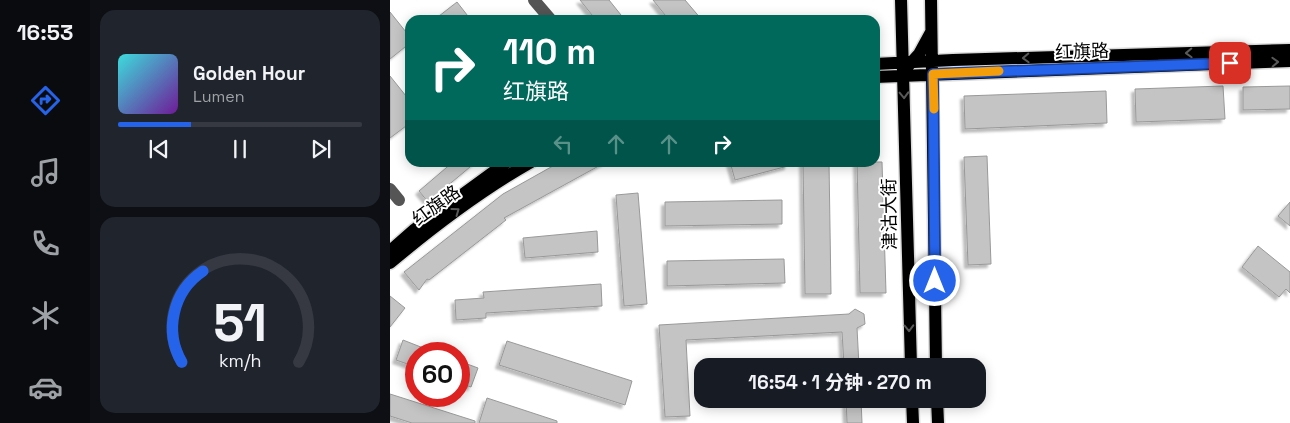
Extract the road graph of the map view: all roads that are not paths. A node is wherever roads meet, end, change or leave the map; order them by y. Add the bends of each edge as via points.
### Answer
1 (534, 0) edge
2 (901, 0) edge
3 (931, 0) edge
4 (547, 15) edge
5 (902, 29) junction
6 (932, 29) junction
7 (1290, 50) edge
8 (1290, 61) edge
9 (880, 67) edge
10 (905, 67) junction
11 (933, 67) junction
12 (880, 70) edge
13 (500, 167) edge
14 (522, 167) edge
15 (390, 189) edge
16 (399, 200) dead end
17 (390, 251) edge
18 (390, 263) edge
19 (911, 358) edge
20 (936, 358) edge
21 (912, 408) edge
22 (937, 408) edge
23 (913, 423) edge
24 (938, 423) edge

1 - 4 lane
2 - 5 main road, 津沽大街
3 - 6 main road
5 - 9 main road via 894,54
5 - 10 main road, 津沽大街
6 - 10 main road
6 - 11 main road
7 -> 11 main road, 红旗路
11 -> 8 main road, 红旗路
10 - 11 main road, 红旗路
10 - 11 main road, 红旗路
10 - 12 main road, 红旗路
10 -> 19 main road, 津沽大街
11 - 20 main road
13 - 17 main road, 红旗路
18 -> 14 main road, 红旗路 via 496,182
15 - 16 lane
21 - 23 main road
22 - 24 main road

